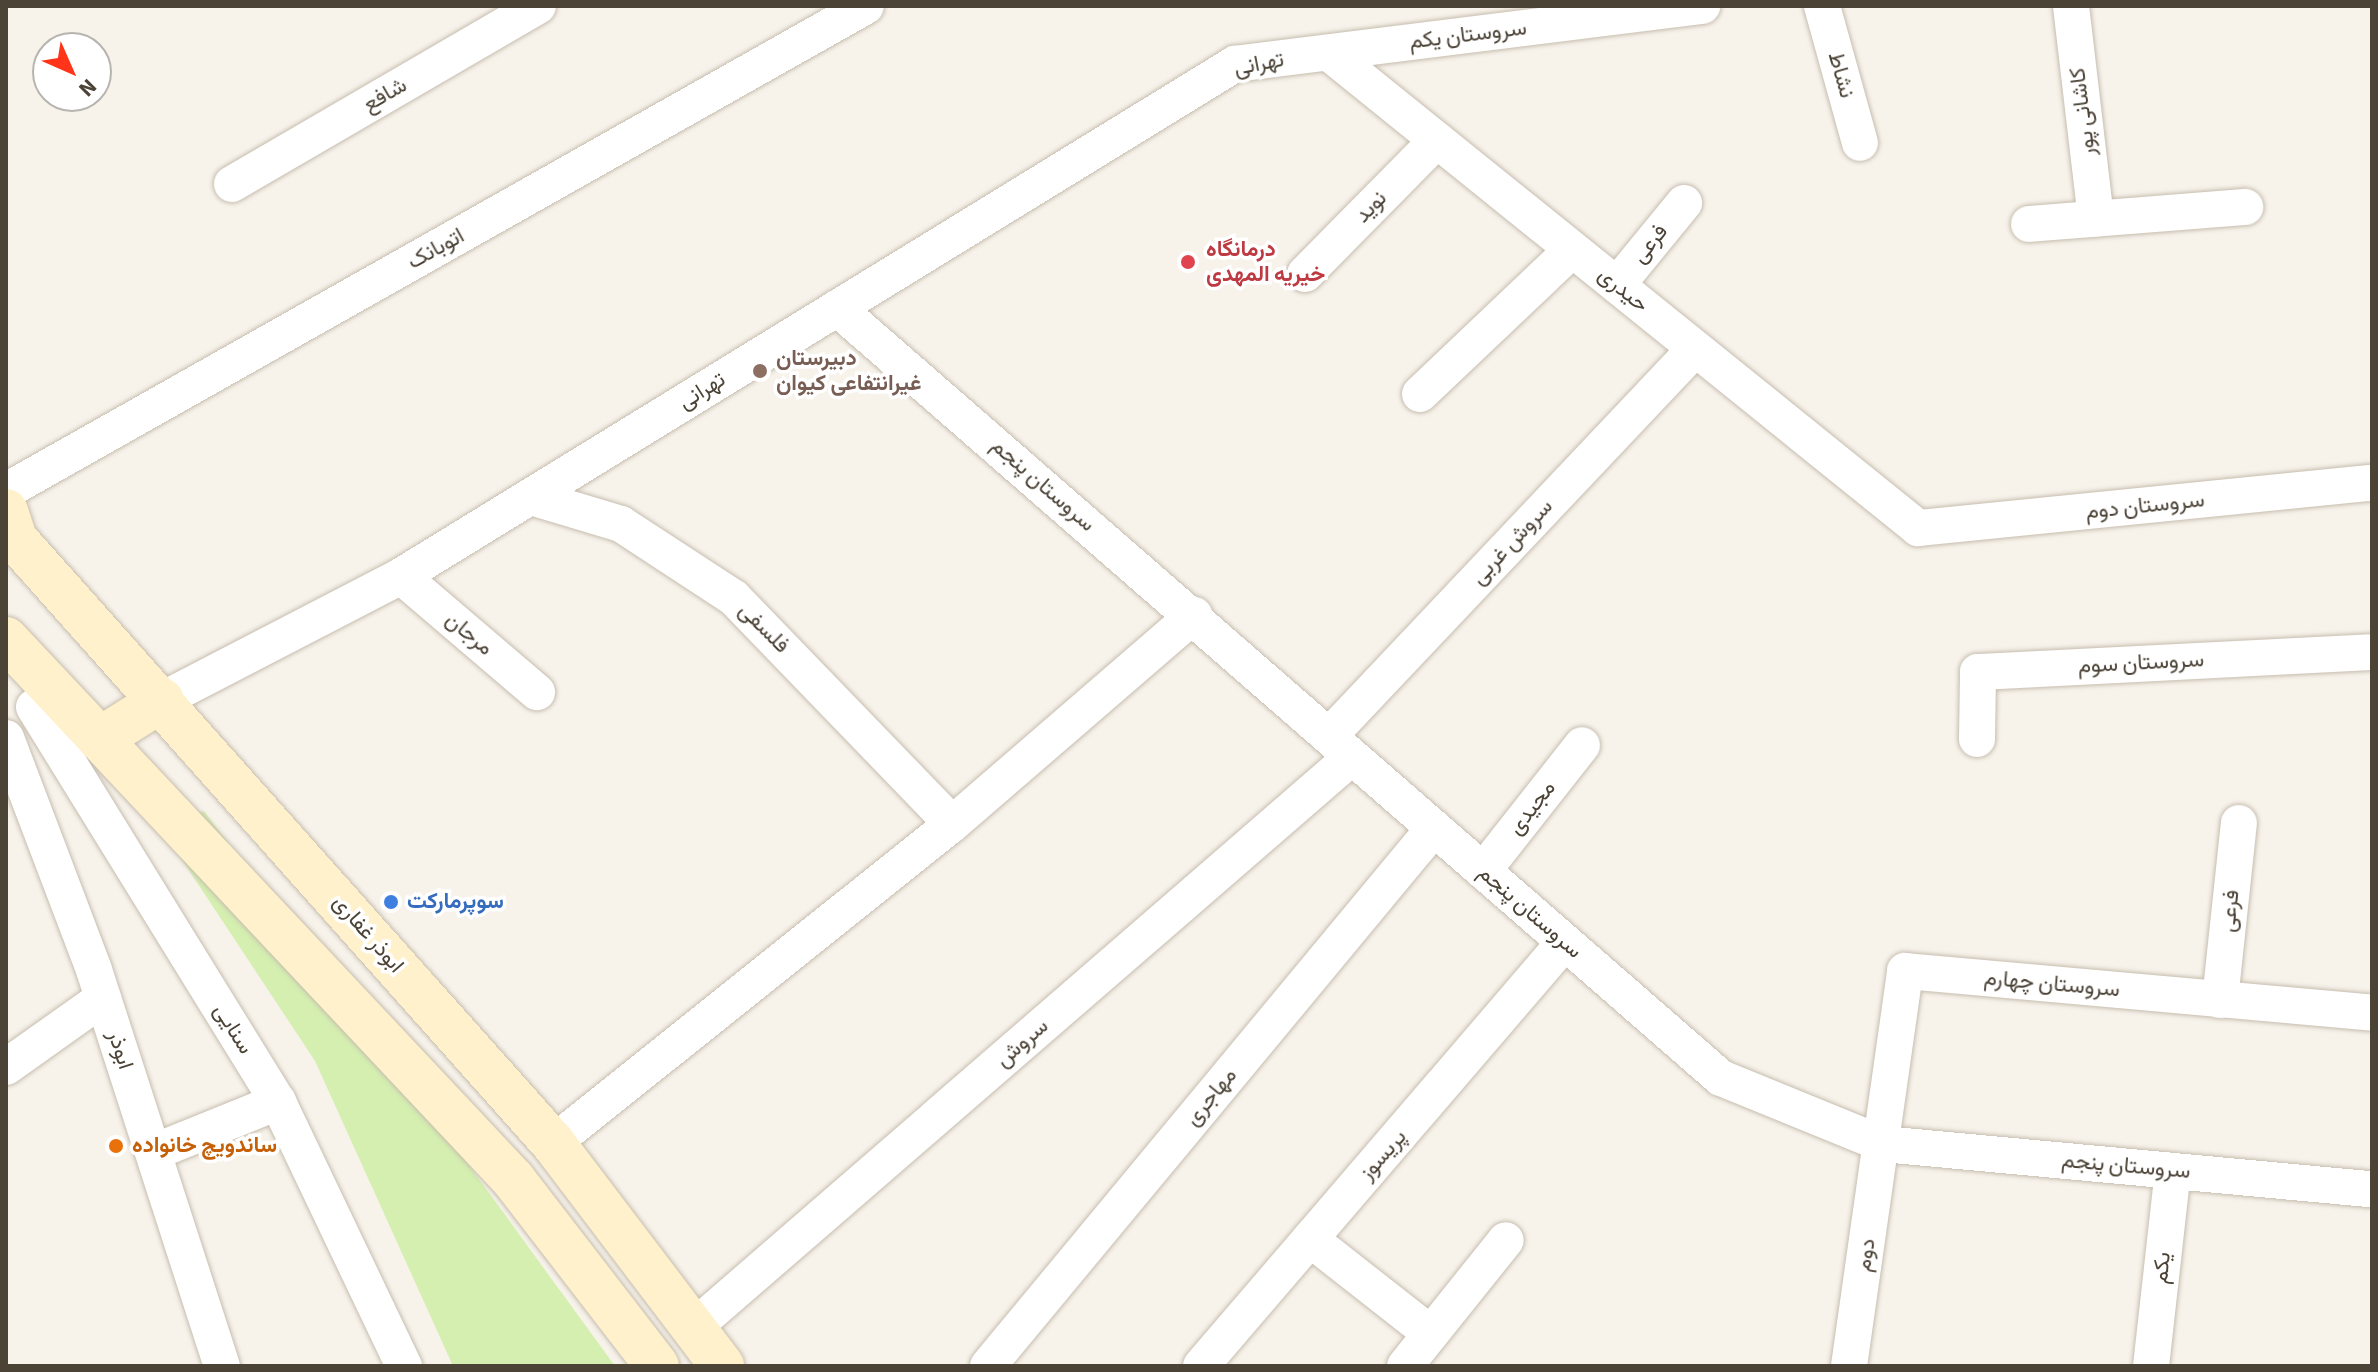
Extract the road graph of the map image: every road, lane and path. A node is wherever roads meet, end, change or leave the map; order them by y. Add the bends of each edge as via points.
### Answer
1 (538, 6) edge
2 (866, 6) edge
3 (1702, 6) edge
4 (1822, 6) edge
5 (2071, 6) edge
6 (1329, 53) junction
7 (1437, 140) junction
8 (1860, 143) dead end
9 (232, 184) dead end
10 (1684, 203) dead end
11 (2245, 207) dead end
12 (2096, 219) junction
13 (2029, 224) dead end
14 (1572, 250) junction
15 (1305, 274) dead end
16 (1617, 285) junction
17 (837, 308) junction
18 (1695, 349) junction
19 (1420, 394) dead end
20 (2372, 483) edge
21 (6, 491) edge
22 (531, 497) junction
23 (6, 511) edge
24 (1918, 528) joint
25 (401, 576) junction
26 (1194, 615) junction
27 (6, 639) edge
28 (2372, 652) edge
29 (537, 692) dead end
30 (162, 700) junction
31 (31, 708) edge
32 (6, 738) edge
33 (100, 739) junction
34 (1977, 739) dead end
35 (1582, 745) dead end
36 (1340, 747) junction
37 (2239, 823) dead end
38 (952, 824) junction
39 (1434, 828) junction
40 (1483, 871) junction
41 (1564, 943) junction
42 (103, 998) junction
43 (2220, 1000) junction
44 (2372, 1013) edge
45 (6, 1067) edge
46 (278, 1102) junction
47 (553, 1143) junction
48 (1883, 1144) junction
49 (154, 1152) junction
50 (2173, 1171) junction
51 (2372, 1189) edge
52 (1310, 1239) junction
53 (1506, 1240) dead end
54 (693, 1328) junction
55 (1430, 1333) junction
56 (222, 1366) edge
57 (404, 1366) edge
58 (657, 1366) edge
59 (722, 1366) edge
60 (988, 1366) edge
61 (1201, 1366) edge
62 (1405, 1366) edge
63 (1849, 1366) edge
64 (2151, 1366) edge

1 - 9 street, شافع
2 - 21 street, اتوبانک
3 - 6 street, سروستان یکم
4 - 8 street, نشاط
5 - 12 street, کاشانی پور
6 - 7 street, حیدری
6 - 17 street, تهرانی via 1235,64
7 - 14 street, حیدری
7 - 15 street, نوید
10 - 16 street, فرعی
11 - 12 street
12 - 13 street
14 - 16 street, حیدری
14 - 19 street
16 - 18 street, حیدری
17 - 22 street, تهرانی
17 - 26 street, سروستان پنجم
18 - 24 street, حیدری
18 - 36 street, سروش غربی
20 - 24 street, سروستان دوم
22 - 25 street, تهرانی
22 - 38 street, فلسفی via 621,524 734,598
23 - 30 main road, ابوذر غفاری via 15,539
25 - 29 street, مرجان
25 - 30 street, تهرانی
26 - 36 street, سروستان پنجم
26 - 38 street
27 - 31 main road
28 - 34 street, سروستان سوم via 1978,672
30 - 33 main road
30 - 47 main road, ابوذر غفاری
31 - 33 main road
31 - 46 street, سنایی
32 - 42 street, ابوذر
33 - 58 main road via 513,1179
35 - 40 street, مجیدی
36 - 39 street, سروستان پنجم
36 - 54 street, سروش
37 - 43 street, فرعی
38 - 47 street
39 - 40 street, سروستان پنجم
39 - 60 street, مهاجری
40 - 41 street, سروستان پنجم
41 - 48 street, سروستان پنجم via 1721,1078
41 - 52 street, پریسوز
42 - 45 street
42 - 49 street, ابوذر
43 - 44 street, سروستان چهارم
43 - 48 street, سروستان چهارم via 1905,971
46 - 49 street
46 - 57 street, سنایی
47 - 54 main road, ابوذر غفاری
48 - 50 street, سروستان پنجم
48 - 63 street, دوم
49 - 56 street, ابوذر
50 - 51 street, سروستان پنجم
50 - 64 street, یکم
52 - 55 street
52 - 61 street, پریسوز
53 - 55 street
54 - 59 main road, ابوذر غفاری
55 - 62 street

